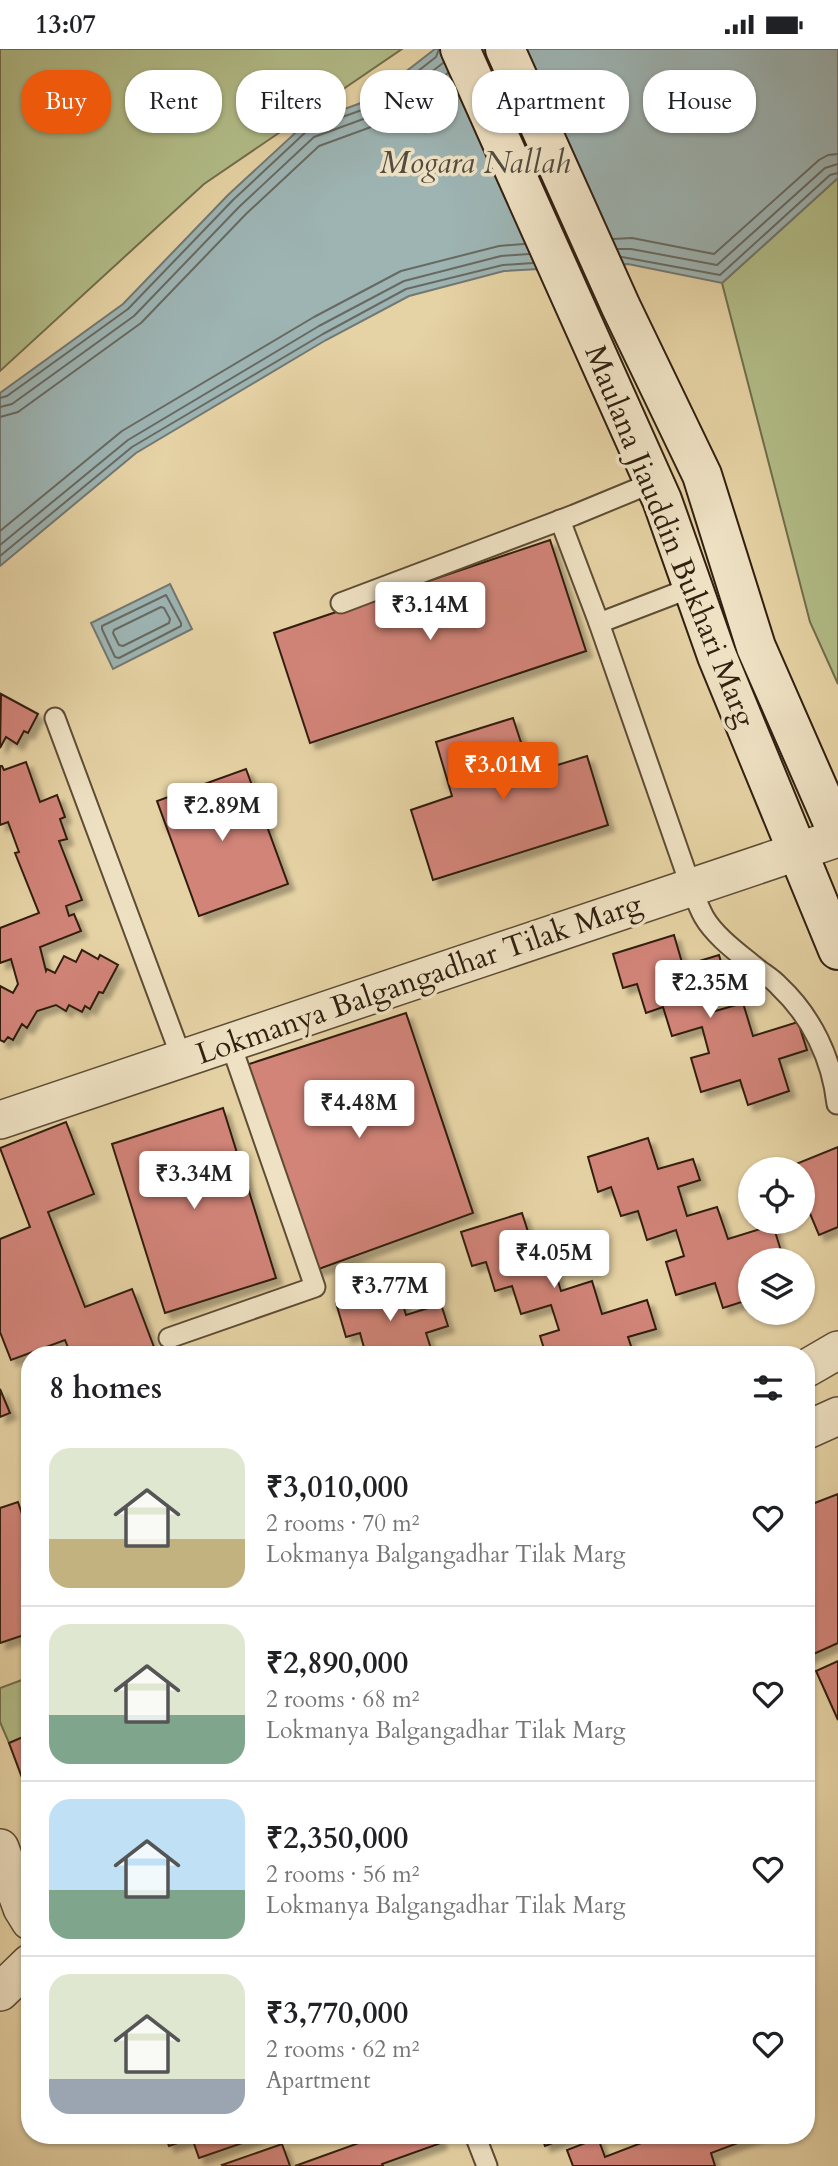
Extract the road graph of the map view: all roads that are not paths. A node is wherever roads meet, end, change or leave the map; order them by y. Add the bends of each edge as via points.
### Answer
1 (460, 49) edge
2 (505, 49) edge
3 (654, 482) junction
4 (560, 520) junction
5 (693, 587) junction
6 (341, 603) dead end
7 (599, 623) junction
8 (55, 718) dead end
9 (838, 836) edge
10 (798, 851) junction
11 (691, 887) junction
12 (838, 950) edge
13 (230, 1042) junction
14 (182, 1059) junction
15 (836, 1104) edge
16 (0, 1120) edge
17 (169, 1338) dead end
18 (838, 1350) edge
19 (815, 1363) edge
20 (838, 1416) edge
21 (815, 1426) edge
22 (0, 1848) edge
23 (20, 1915) edge
24 (21, 1972) edge
25 (0, 1992) edge
26 (478, 2144) edge
27 (487, 2166) edge

1 - 3 street, Maulana Jiauddin Bukhari Marg
2 - 9 street via 702,475 756,647
3 - 4 lane
3 - 5 street, Maulana Jiauddin Bukhari Marg
4 - 6 lane
4 - 7 lane
5 - 7 lane
5 - 10 street, Maulana Jiauddin Bukhari Marg
7 - 11 lane
8 - 14 lane
9 - 10 street, Lokmanya Balgangadhar Tilak Marg
10 - 11 street, Lokmanya Balgangadhar Tilak Marg
10 - 12 street, Maulana Jiauddin Bukhari Marg
11 - 13 street, Lokmanya Balgangadhar Tilak Marg
11 - 15 lane via 717,934 778,985 804,1014 820,1040 835,1082
13 - 14 street, Lokmanya Balgangadhar Tilak Marg
13 - 17 lane via 315,1287
14 - 16 street, Lokmanya Balgangadhar Tilak Marg
18 - 19 street
20 - 21 street
22 - 23 street
24 - 25 street
26 - 27 lane

